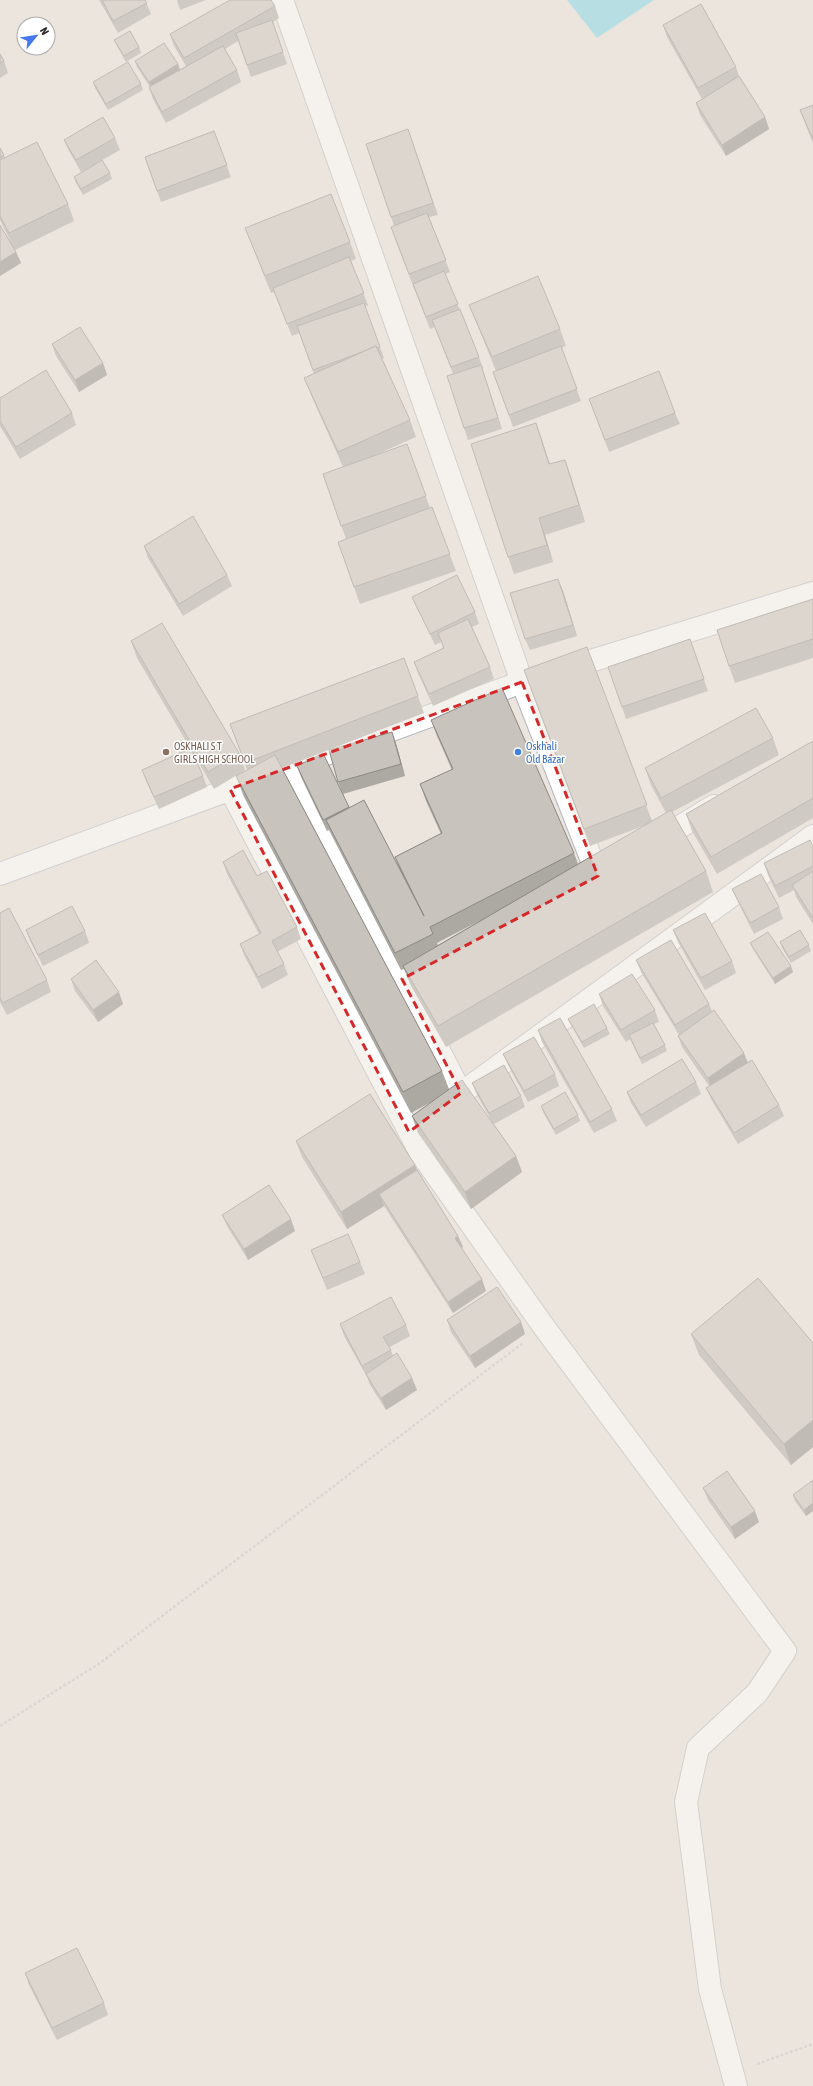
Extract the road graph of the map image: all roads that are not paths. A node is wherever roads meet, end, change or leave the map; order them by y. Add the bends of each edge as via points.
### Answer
1 (282, 0) edge
2 (813, 593) edge
3 (522, 682) junction
4 (290, 768) junction
5 (230, 789) junction
6 (732, 795) edge
7 (813, 836) edge
8 (638, 852) edge
9 (618, 864) edge
10 (0, 874) edge
11 (598, 876) junction
12 (577, 887) edge
13 (451, 953) edge
14 (402, 979) junction
15 (461, 1093) junction
16 (409, 1132) junction
17 (734, 2079) edge

1 - 3 street
2 - 3 street
3 - 4 street
3 - 11 street
4 - 5 street
4 - 14 street
5 - 10 street
5 - 16 street
6 - 8 street
7 - 15 street
9 - 11 street
11 - 12 street
13 - 14 street
14 - 15 street
15 - 16 street
16 - 17 street via 420,1152 544,1327 785,1651 757,1694 698,1748 686,1802 710,1989

